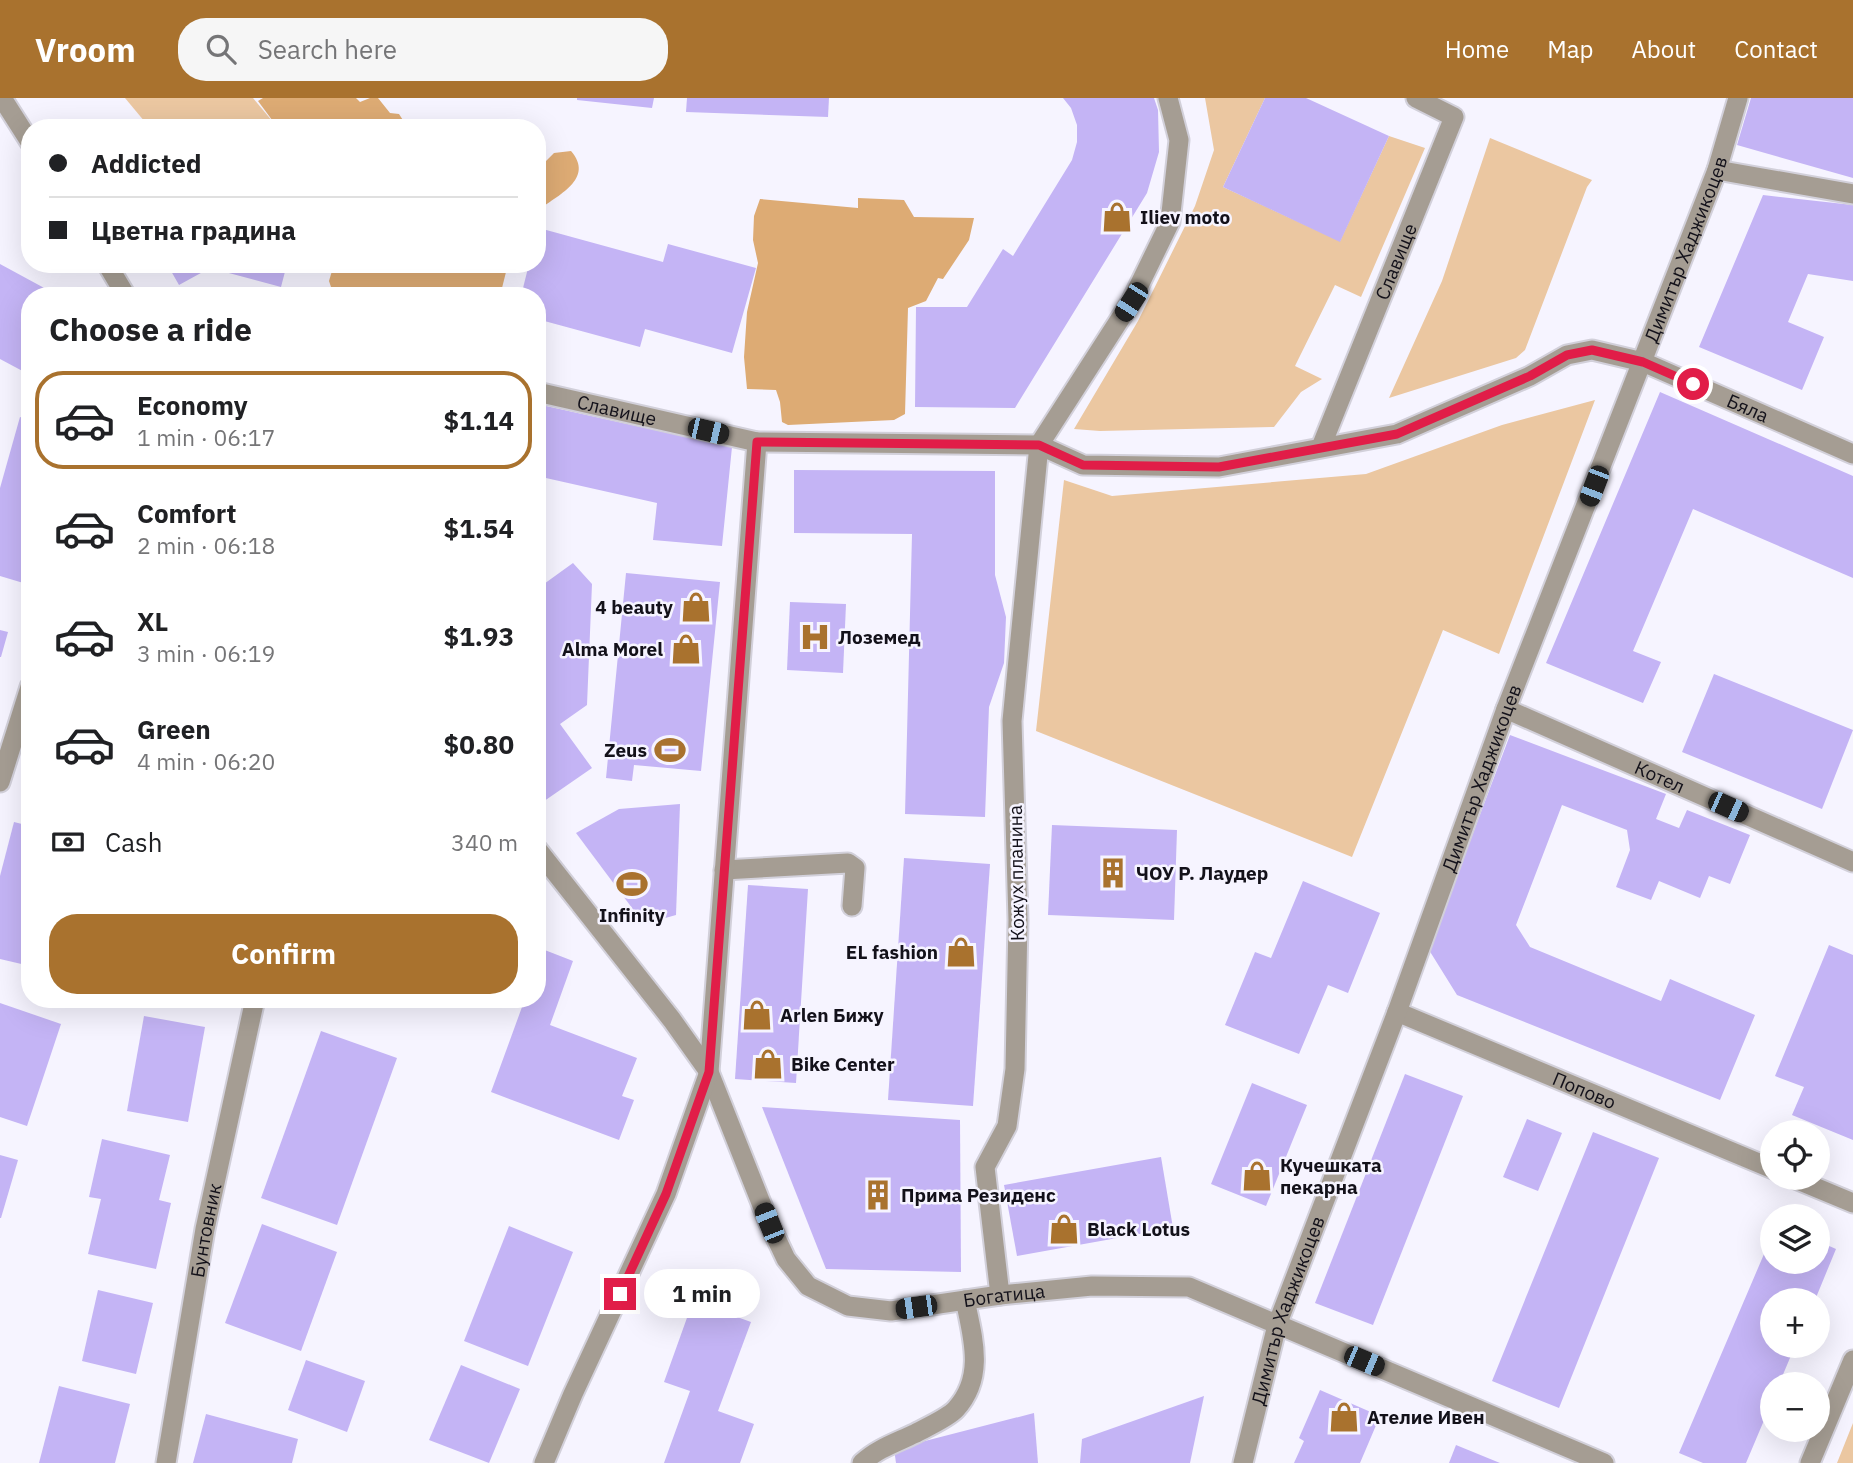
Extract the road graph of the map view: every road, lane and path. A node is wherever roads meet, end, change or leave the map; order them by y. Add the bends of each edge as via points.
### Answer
1 (2, 98) edge
2 (1168, 98) edge
3 (1416, 98) edge
4 (1738, 98) edge
5 (21, 128) edge
6 (1717, 170) junction
7 (1853, 194) edge
8 (1643, 362) junction
9 (546, 394) edge
10 (757, 442) junction
11 (1039, 445) junction
12 (1321, 447) junction
13 (1853, 454) edge
14 (1506, 709) junction
15 (21, 716) edge
16 (0, 782) edge
17 (546, 860) edge
18 (1853, 862) edge
19 (724, 870) junction
20 (852, 906) dead end
21 (253, 1008) edge
22 (1396, 1012) junction
23 (709, 1072) junction
24 (1760, 1164) edge
25 (1822, 1190) edge
26 (1853, 1203) edge
27 (1000, 1295) junction
28 (965, 1300) junction
29 (1277, 1325) junction
30 (1853, 1360) edge
31 (166, 1463) edge
32 (544, 1463) edge
33 (862, 1463) edge
34 (1243, 1463) edge
35 (1605, 1463) edge
36 (1810, 1463) edge

1 - 5 street
2 - 11 street via 1179,140 1170,222 1131,302
3 - 12 street, Славище via 1454,117
4 - 6 street, Димитър Хаджикоцев
6 - 7 street
6 - 8 street, Димитър Хаджикоцев
8 - 12 street, Славище via 1592,350 1567,355 1397,434
8 - 13 street, Бяла
8 - 14 street, Димитър Хаджикоцев
9 - 10 street, Славище
10 - 11 street, Славище
10 - 19 street
11 - 12 street, Славище via 1083,465 1219,467
11 - 27 street, Кожух планина via 1012,721 1018,920 1015,1069 1007,1126 985,1167
14 - 18 street, Котел
14 - 22 street, Димитър Хаджикоцев
15 - 16 street
17 - 23 street, Богатица
19 - 20 street via 848,863 855,868
19 - 23 street
21 - 31 street, Бунтовник via 205,1229
22 - 24 street, Попово
22 - 29 street, Димитър Хаджикоцев
23 - 28 street, Богатица via 769,1223 786,1259 808,1286 848,1306 891,1311
23 - 32 street via 666,1194
25 - 26 street
27 - 28 street, Богатица
27 - 29 street, Богатица via 1092,1286 1189,1287
28 - 33 street via 976,1354 973,1382 956,1410 873,1452
29 - 34 street, Димитър Хаджикоцев
29 - 35 street, Богатица
30 - 36 street

